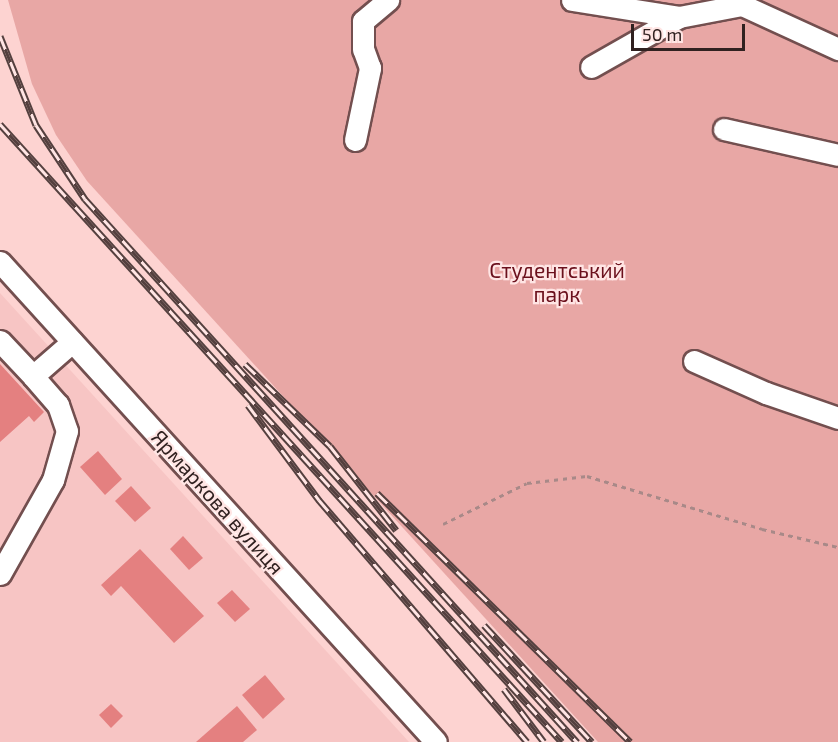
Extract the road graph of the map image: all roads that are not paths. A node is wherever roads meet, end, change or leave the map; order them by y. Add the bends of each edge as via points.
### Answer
1 (388, 0) edge
2 (572, 0) edge
3 (740, 2) edge
4 (679, 17) junction
5 (838, 49) edge
6 (591, 67) dead end
7 (724, 129) dead end
8 (356, 140) dead end
9 (838, 156) edge
10 (0, 262) edge
11 (0, 341) edge
12 (72, 342) junction
13 (694, 361) dead end
14 (33, 376) junction
15 (838, 418) edge
16 (0, 574) edge
17 (436, 742) edge

1 - 8 street via 363,21 363,49 370,68
2 - 4 street
3 - 4 street
3 - 5 street
4 - 6 street
7 - 9 street
10 - 12 street, Ярмаркова вулиця
11 - 14 street
12 - 14 street
12 - 17 street, Ярмаркова вулиця
13 - 15 street via 766,393
14 - 16 street via 57,405 68,431 52,480

